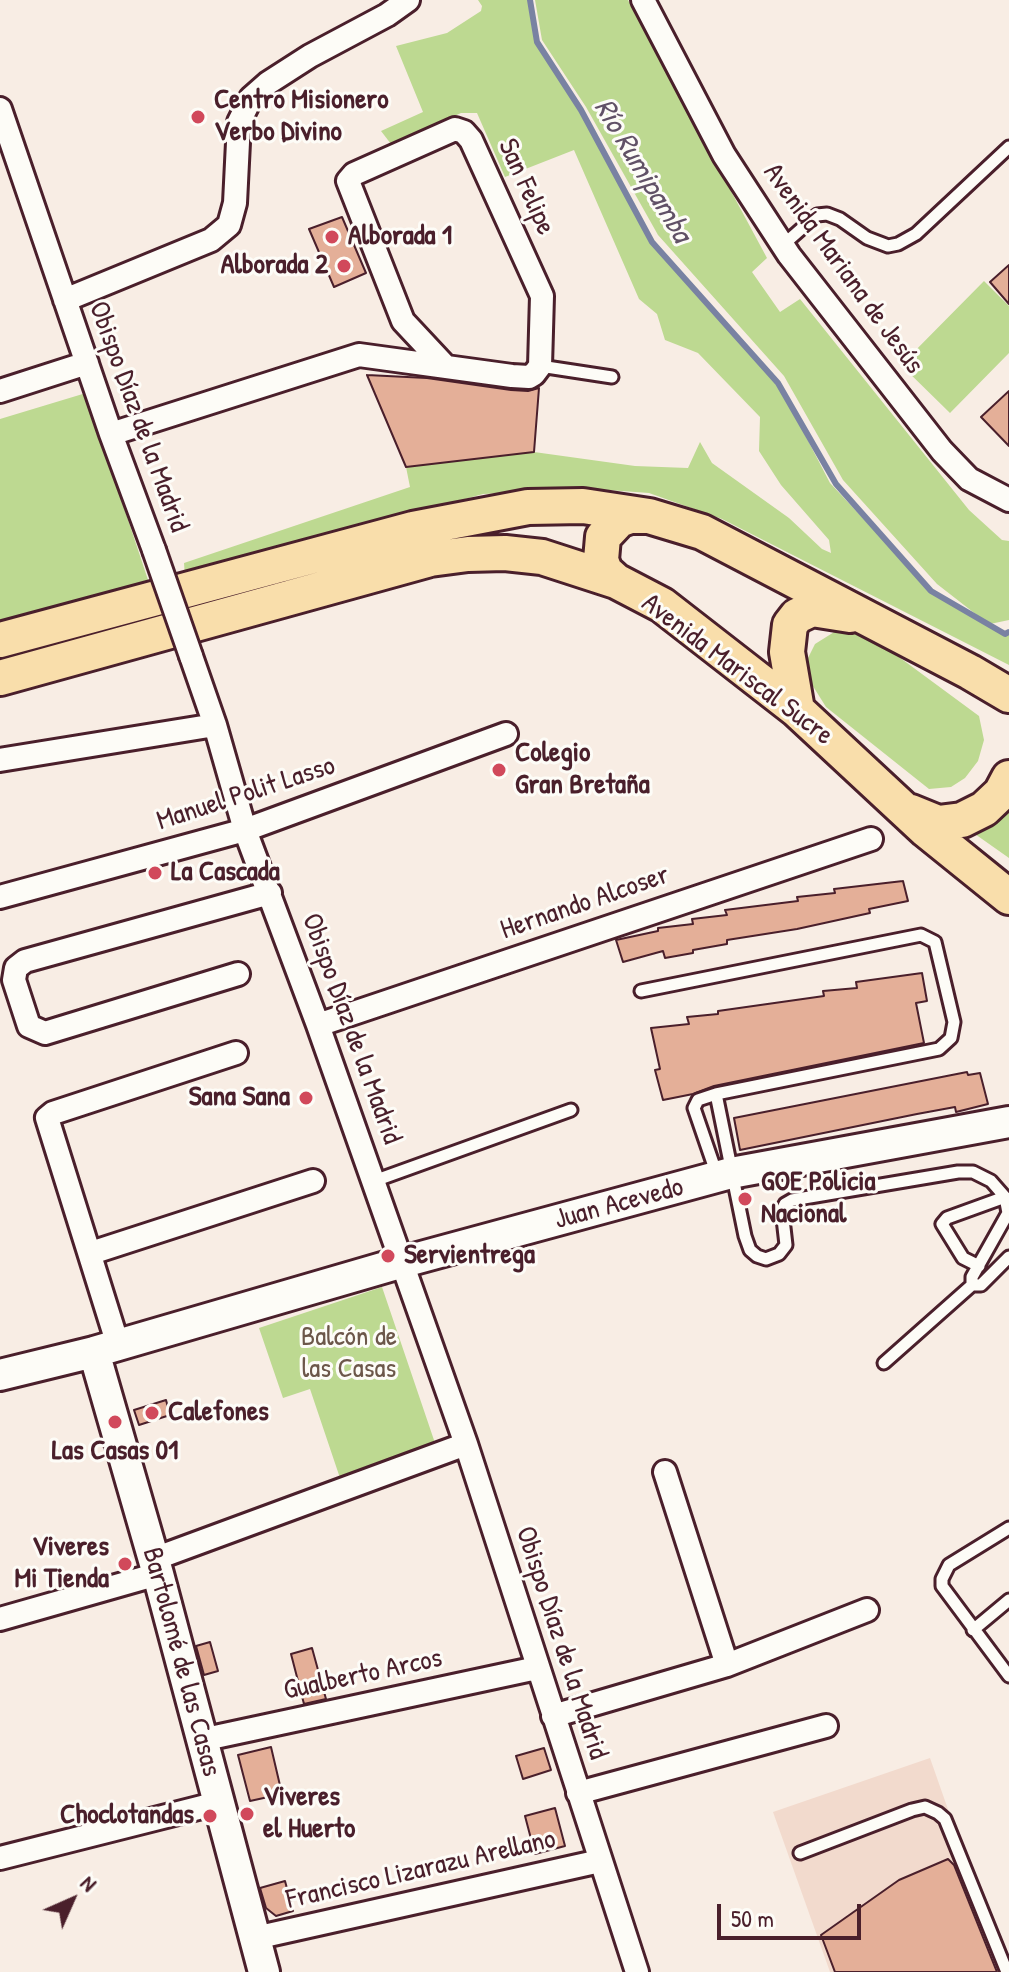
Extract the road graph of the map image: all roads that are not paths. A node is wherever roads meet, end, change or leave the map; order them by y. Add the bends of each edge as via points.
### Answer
1 (408, 0) edge
2 (643, 0) edge
3 (382, 8) edge
4 (0, 109) edge
5 (1009, 147) edge
6 (783, 245) junction
7 (65, 300) junction
8 (87, 363) junction
9 (540, 366) junction
10 (446, 367) junction
11 (612, 377) dead end
12 (0, 391) edge
13 (111, 434) junction
14 (1009, 500) edge
15 (649, 516) junction
16 (616, 581) junction
17 (866, 618) junction
18 (0, 640) edge
19 (970, 672) junction
20 (0, 678) edge
21 (1009, 695) edge
22 (797, 710) junction
23 (1009, 717) edge
24 (215, 725) junction
25 (506, 734) dead end
26 (0, 760) edge
27 (1009, 778) edge
28 (894, 801) junction
29 (245, 830) junction
30 (871, 839) dead end
31 (270, 893) junction
32 (0, 897) edge
33 (1009, 897) edge
34 (238, 974) dead end
35 (641, 991) dead end
36 (318, 1025) junction
37 (236, 1053) dead end
38 (716, 1094) junction
39 (571, 1110) dead end
40 (1009, 1110) edge
41 (1009, 1122) edge
42 (965, 1131) junction
43 (724, 1175) junction
44 (313, 1181) dead end
45 (374, 1181) junction
46 (1005, 1197) junction
47 (1008, 1213) edge
48 (91, 1253) junction
49 (1009, 1257) edge
50 (403, 1262) junction
51 (979, 1266) junction
52 (972, 1285) junction
53 (106, 1348) junction
54 (884, 1363) dead end
55 (0, 1375) edge
56 (466, 1444) junction
57 (665, 1472) dead end
58 (1009, 1528) edge
59 (156, 1566) junction
60 (1009, 1600) edge
61 (867, 1610) dead end
62 (0, 1619) edge
63 (973, 1630) junction
64 (727, 1665) junction
65 (537, 1668) junction
66 (1009, 1676) edge
67 (553, 1716) junction
68 (826, 1726) dead end
69 (201, 1740) junction
70 (578, 1793) junction
71 (218, 1803) junction
72 (800, 1853) dead end
73 (0, 1858) edge
74 (600, 1861) junction
75 (255, 1938) junction
76 (264, 1972) edge
77 (637, 1972) edge
78 (1007, 1972) edge

1 - 3 street
2 - 6 street, Avenida Mariana de Jesús via 724,155
3 - 7 street via 251,98 239,122 229,225 211,240
4 - 7 street, Obispo Díaz de la Madrid
5 - 6 lane via 916,234 898,244 867,238 827,214 817,215
6 - 14 street, Avenida Mariana de Jesús via 942,451 969,479
7 - 8 street, Obispo Díaz de la Madrid
8 - 12 street
8 - 13 street, Obispo Díaz de la Madrid
9 - 10 street via 529,377
9 - 10 street, San Felipe via 542,296 471,140 455,129 348,181 403,321
9 - 11 lane
10 - 13 street via 359,355
13 - 24 street, Obispo Díaz de la Madrid, bridge
15 - 16 main road via 619,520 603,537 601,560
15 - 17 main road via 702,532
15 - 18 main road via 583,506 528,507 413,529
16 - 20 main road, Avenida Mariscal Sucre via 542,557 505,553 430,559
16 - 22 main road, Avenida Mariscal Sucre via 662,605
17 - 19 main road
17 - 22 main road via 812,609 790,625 787,652
19 - 21 main road
19 - 23 main road
22 - 28 main road, Avenida Mariscal Sucre
24 - 26 street
24 - 29 street, Obispo Díaz de la Madrid
25 - 29 street, Manuel Polit Lasso
27 - 28 main road via 984,809 962,820 938,823
28 - 33 main road, Avenida Mariscal Sucre
29 - 31 street, Obispo Díaz de la Madrid
29 - 32 street, Manuel Polit Lasso
30 - 36 street, Hernando Alcoser
31 - 34 street via 25,961 16,968 14,980 29,1026 45,1033
31 - 36 street, Obispo Díaz de la Madrid
35 - 38 lane via 921,935 935,942 954,1022 951,1038 939,1049
36 - 45 street, Obispo Díaz de la Madrid
37 - 48 street via 49,1115
38 - 43 lane
38 - 43 lane via 698,1100 694,1108
39 - 45 lane
40 - 42 street, Juan Acevedo
41 - 42 street, Juan Acevedo
42 - 43 street, Juan Acevedo
43 - 46 lane via 750,1250 766,1259 786,1245 782,1210 792,1200 958,1172 991,1181
43 - 50 street, Juan Acevedo
44 - 48 street
45 - 50 street, Obispo Díaz de la Madrid
46 - 47 lane
46 - 51 lane via 942,1224 963,1258
47 - 51 lane
48 - 53 street
49 - 52 lane via 981,1285
50 - 53 street, Juan Acevedo
50 - 56 street, Obispo Díaz de la Madrid
51 - 52 lane
52 - 54 lane
53 - 55 street, Juan Acevedo
53 - 59 street, Bartolomé de las Casas
56 - 59 street
56 - 65 street, Obispo Díaz de la Madrid
57 - 64 street
58 - 63 lane via 944,1571 942,1586
59 - 62 street
59 - 69 street, Bartolomé de las Casas
60 - 63 lane
61 - 64 street
63 - 66 lane
64 - 67 street
65 - 67 street, Obispo Díaz de la Madrid
65 - 69 street, Gualberto Arcos
67 - 70 street, Obispo Díaz de la Madrid
68 - 70 street
69 - 71 street, Bartolomé de las Casas
70 - 74 street, Obispo Díaz de la Madrid
71 - 73 street
71 - 75 street, Bartolomé de las Casas
72 - 78 lane via 912,1810 925,1807 938,1813 945,1819
74 - 75 street, Francisco Lizarazu Arellano
74 - 77 street, Obispo Díaz de la Madrid
75 - 76 street, Bartolomé de las Casas

